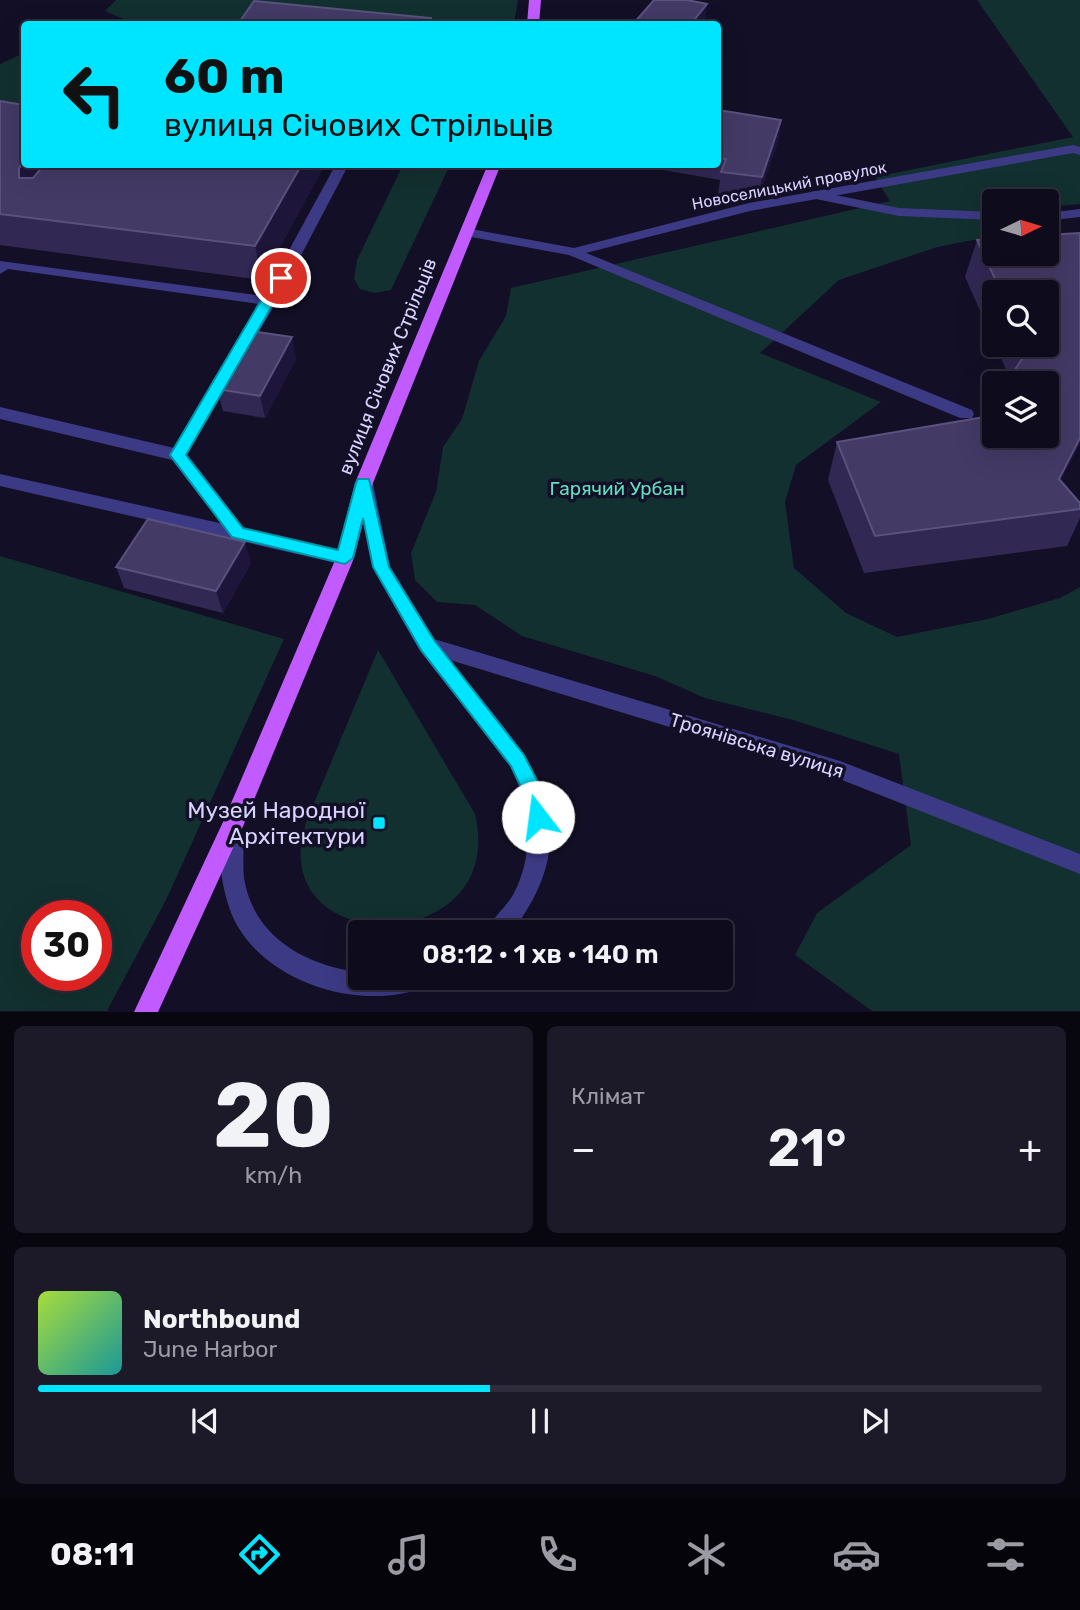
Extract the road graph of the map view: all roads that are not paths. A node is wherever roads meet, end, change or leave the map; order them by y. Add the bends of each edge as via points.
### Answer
1 (535, 0) edge
2 (533, 21) edge
3 (1080, 151) edge
4 (340, 168) edge
5 (493, 168) edge
6 (817, 195) junction
7 (1080, 214) edge
8 (982, 215) edge
9 (1059, 216) edge
10 (466, 232) junction
11 (575, 252) junction
12 (0, 269) edge
13 (269, 301) junction
14 (0, 412) edge
15 (966, 414) dead end
16 (178, 455) junction
17 (0, 480) edge
18 (364, 483) junction
19 (238, 533) junction
20 (345, 558) junction
21 (427, 645) junction
22 (233, 824) junction
23 (1080, 864) edge
24 (507, 920) edge
25 (348, 984) edge
26 (146, 1012) edge

1 - 2 main road
3 - 6 street, Новоселицький провулок
4 - 13 street
5 - 10 main road, вулиця Січових Стрільців
6 - 8 street via 899,212
6 - 11 street, Новоселицький провулок via 749,207
7 - 9 street
10 - 11 street, Новоселицький провулок
10 - 18 main road, вулиця Січових Стрільців
11 - 15 street
12 - 13 street via 5,264
13 - 16 street
14 - 16 street
16 - 19 street
17 - 19 street
18 - 20 main road, вулиця Січових Стрільців
18 - 21 street via 381,567
19 - 20 street
20 - 22 main road, вулиця Січових Стрільців
21 - 23 street, Троянівська вулиця via 840,770
21 - 24 street via 517,760 531,786 538,817 537,863 522,901
22 - 25 street via 231,869 244,918 267,946 303,970
22 - 26 main road, вулиця Січових Стрільців

